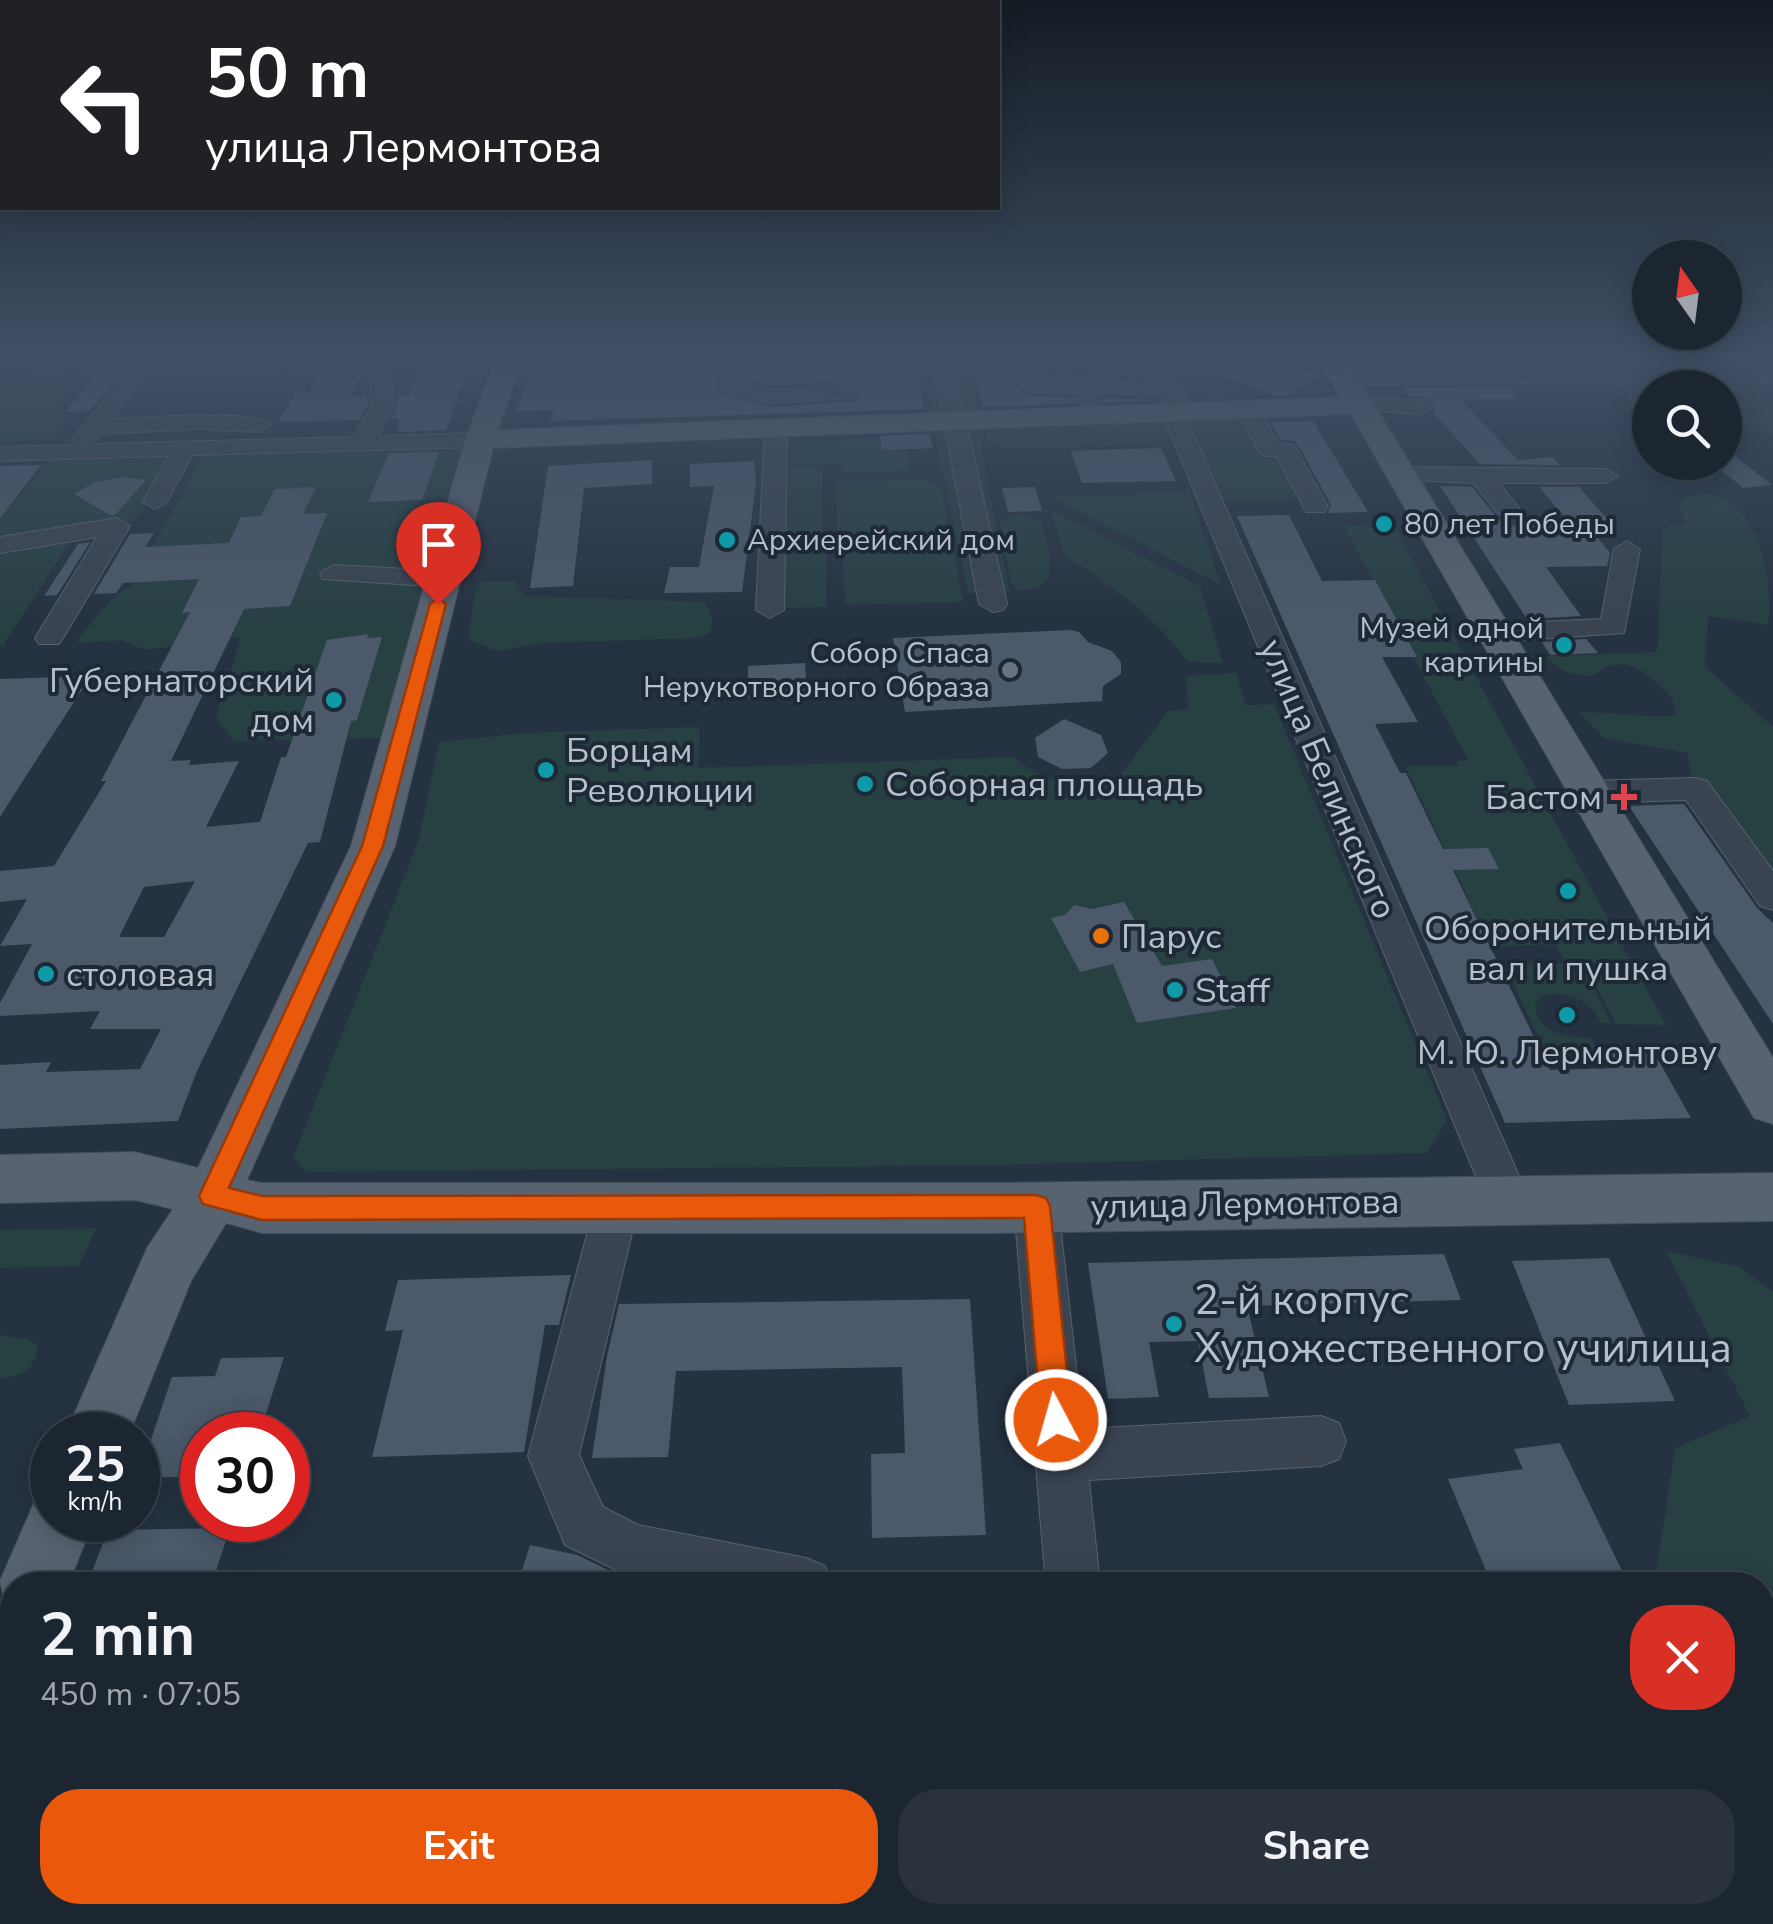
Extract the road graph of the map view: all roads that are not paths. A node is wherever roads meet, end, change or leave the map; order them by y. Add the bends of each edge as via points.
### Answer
1 (80, 446) edge
2 (258, 446) edge
3 (361, 446) joint
4 (365, 446) edge
5 (479, 446) edge
6 (768, 446) edge
7 (961, 446) edge
8 (1191, 446) edge
9 (1268, 446) edge
10 (1384, 446) edge
11 (257, 449) junction
12 (183, 450) junction
13 (74, 453) junction
14 (0, 454) edge
15 (1401, 474) junction
16 (1481, 476) junction
17 (1606, 476) dead end
18 (154, 502) dead end
19 (1315, 506) dead end
20 (1506, 508) dead end
21 (0, 545) edge
22 (1627, 549) dead end
23 (334, 573) dead end
24 (444, 579) junction
25 (994, 604) dead end
26 (770, 610) dead end
27 (1495, 632) junction
28 (49, 638) dead end
29 (1589, 792) junction
30 (1773, 897) edge
31 (1773, 1103) edge
32 (0, 1179) edge
33 (212, 1196) junction
34 (1773, 1197) edge
35 (1508, 1201) junction
36 (1036, 1206) junction
37 (616, 1208) junction
38 (106, 1412) edge
39 (1322, 1441) dead end
40 (1060, 1456) junction
41 (51, 1542) edge
42 (38, 1572) edge
43 (740, 1572) edge
44 (1071, 1572) edge

1 - 13 street
2 - 11 street
3 - 4 street
3 - 11 street
5 - 24 main road
6 - 26 street
7 - 25 street
8 - 35 street, улица Белинского
9 - 19 street via 1285,450
10 - 15 main road
11 - 12 street
12 - 13 street
12 - 18 street
13 - 14 street
15 - 16 street
15 - 27 main road
16 - 17 street
16 - 20 street
21 - 28 street via 116,526
22 - 27 street via 1614,628
23 - 24 street
24 - 33 main road via 373,846
27 - 29 main road
29 - 30 street via 1695,789
29 - 31 main road
32 - 33 main road, улица Лермонтова via 135,1176
33 - 37 main road, улица Лермонтова via 262,1208
33 - 38 main road via 168,1267
34 - 35 main road, улица Лермонтова
35 - 36 main road, улица Лермонтова
36 - 37 main road, улица Лермонтова
36 - 40 street
37 - 43 street via 553,1456 584,1526 634,1551
39 - 40 street
40 - 44 street
41 - 42 main road

